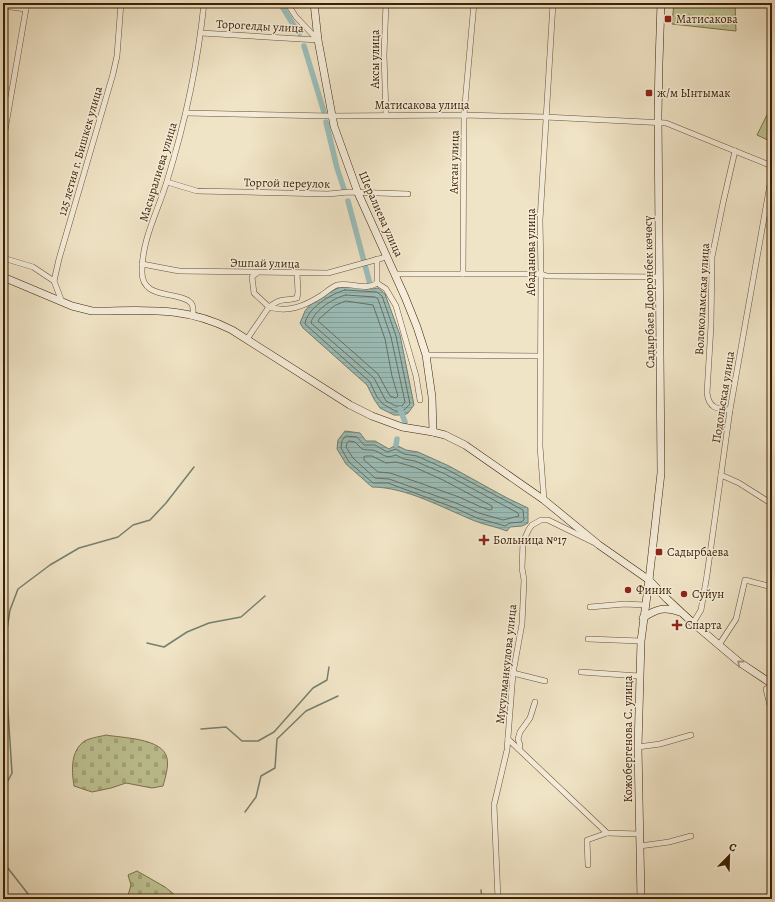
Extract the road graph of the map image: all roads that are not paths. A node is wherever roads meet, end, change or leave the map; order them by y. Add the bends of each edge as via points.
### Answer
1 (121, 3) edge
2 (204, 3) edge
3 (287, 3) edge
4 (314, 3) edge
5 (386, 3) edge
6 (474, 3) edge
7 (553, 3) edge
8 (661, 3) edge
9 (3, 6) edge
10 (27, 6) edge
11 (201, 33) junction
12 (318, 40) junction
13 (186, 113) junction
14 (386, 115) junction
15 (464, 115) junction
16 (331, 116) junction
17 (545, 117) junction
18 (658, 122) junction
19 (3, 142) edge
20 (735, 151) junction
21 (772, 166) edge
22 (772, 173) edge
23 (167, 182) junction
24 (358, 193) junction
25 (408, 194) dead end
26 (386, 257) junction
27 (3, 258) edge
28 (377, 259) junction
29 (142, 264) junction
30 (257, 273) junction
31 (297, 273) junction
32 (395, 274) junction
33 (463, 274) junction
34 (541, 274) junction
35 (3, 277) edge
36 (659, 277) junction
37 (54, 281) junction
38 (377, 283) junction
39 (62, 302) junction
40 (269, 307) junction
41 (193, 315) junction
42 (247, 339) junction
43 (426, 355) junction
44 (540, 356) junction
45 (420, 400) dead end
46 (730, 410) junction
47 (433, 432) junction
48 (721, 475) junction
49 (544, 500) junction
50 (772, 504) edge
51 (599, 545) junction
52 (649, 580) junction
53 (772, 587) edge
54 (645, 605) junction
55 (590, 607) dead end
56 (684, 614) junction
57 (643, 618) junction
58 (693, 623) junction
59 (588, 639) dead end
60 (641, 641) junction
61 (719, 645) junction
62 (581, 672) dead end
63 (513, 673) junction
64 (639, 676) junction
65 (545, 681) dead end
66 (772, 685) edge
67 (535, 702) dead end
68 (772, 714) edge
69 (691, 735) dead end
70 (508, 739) junction
71 (638, 747) junction
72 (519, 749) junction
73 (607, 833) junction
74 (639, 834) junction
75 (692, 836) dead end
76 (640, 846) junction
77 (588, 865) dead end
78 (498, 899) edge
79 (641, 899) edge

1 - 37 street, 125 летия г. Бишкек улица via 112,74
2 - 11 street, Масыралиева улица
3 - 12 street via 296,17
4 - 12 street, Шералиева улица
5 - 14 street, Аксы улица
6 - 15 street, Актан улица
7 - 17 street, Абаданова улица
8 - 18 street, Садырбаев Дооронбек көчөсү
9 - 10 street
10 - 19 street
11 - 12 street, Торогелды улица
11 - 13 street, Масыралиева улица
12 - 16 street, Шералиева улица
13 - 16 street, Матисакова улица
13 - 23 street, Масыралиева улица
14 - 15 street, Матисакова улица
14 - 16 street, Матисакова улица
15 - 17 street, Матисакова улица
15 - 33 street, Актан улица
16 - 24 street, Шералиева улица
17 - 18 street, Матисакова улица
17 - 34 street, Абаданова улица via 540,220
18 - 20 street, Матисакова улица
18 - 36 street, Садырбаев Дооронбек көчөсү
20 - 21 street, Матисакова улица
20 - 46 street, Волоколамская улица via 712,257 707,392 711,405
22 - 46 street, Подольская улица
23 - 24 street, Торгой переулок via 197,191
23 - 29 street, Масыралиева улица via 145,244
24 - 25 street, Торгой переулок
24 - 26 street, Шералиева улица
26 - 28 street, Эшпай улица
26 - 32 street, Шералиева улица
27 - 37 street via 33,267
28 - 31 street, Эшпай улица via 328,273
28 - 38 street
29 - 30 street, Эшпай улица via 180,270
29 - 41 street, Масыралиева улица via 142,279 151,289 191,303
30 - 31 street, Эшпай улица
30 - 40 street via 252,277 254,292
31 - 40 street via 297,298 283,300
32 - 33 street
32 - 43 street, Шералиева улица via 412,312
33 - 34 street
34 - 36 street
34 - 44 street, Абаданова улица
35 - 39 street
36 - 52 street, Садырбаев Дооронбек көчөсү via 661,473
37 - 39 street
38 - 40 street via 370,286 337,285 316,299 293,309 278,310
38 - 45 street via 386,289 396,306
39 - 41 street via 92,311 171,311
40 - 42 street
41 - 42 street via 217,322
42 - 47 street via 350,405 372,416 402,427
43 - 44 street
43 - 47 street, Шералиева улица via 432,396
44 - 49 street, Абаданова улица via 540,446
46 - 48 street, Подольская улица
47 - 49 street via 454,438
48 - 50 street
48 - 58 street, Подольская улица via 701,610
49 - 51 street
51 - 52 street
51 - 63 street, Мусулманкулова улица via 548,520 536,521 529,529 522,551 522,624
52 - 54 street, Кожобергенова С. улица
52 - 56 street
53 - 61 street via 745,580 736,619
54 - 55 street
54 - 57 street, Кожобергенова С. улица
56 - 57 street via 668,608 655,610
56 - 58 street
57 - 60 street, Кожобергенова С. улица
58 - 61 street
59 - 60 street
60 - 64 street, Кожобергенова С. улица
66 -> 61 street
62 - 64 street
63 - 65 street
63 - 70 street, Мусулманкулова улица
64 - 71 street, Кожобергенова С. улица
66 - 68 street via 766,689
67 - 72 street via 530,718 520,732
69 - 71 street
70 - 72 street, Мусулманкулова улица
70 - 78 street, Мусулманкулова улица via 494,805
71 - 74 street, Кожобергенова С. улица
72 - 73 street, Мусулманкулова улица
73 - 74 street
73 - 77 street via 588,840
74 - 76 street, Кожобергенова С. улица
75 - 76 street
76 - 79 street, Кожобергенова С. улица

